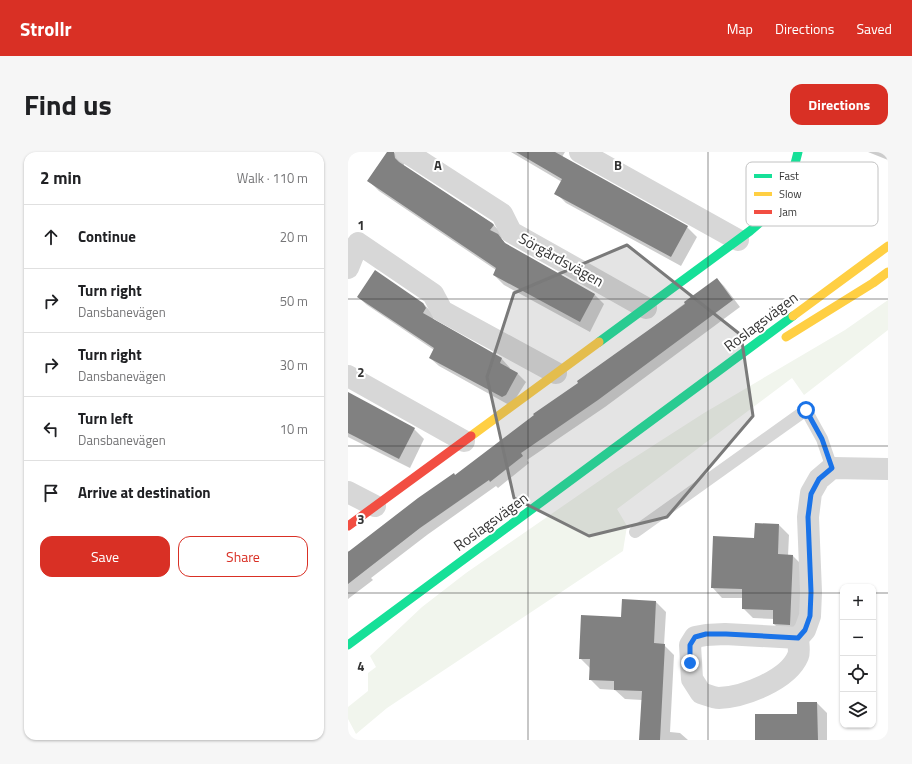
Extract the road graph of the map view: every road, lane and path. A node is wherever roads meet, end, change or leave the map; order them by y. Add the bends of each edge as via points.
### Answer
1 (406, 152) edge
2 (580, 152) edge
3 (798, 152) edge
4 (795, 162) edge
5 (755, 226) edge
6 (738, 240) junction
7 (888, 246) edge
8 (348, 268) edge
9 (888, 274) edge
10 (646, 308) junction
11 (779, 342) dead end
12 (745, 362) dead end
13 (556, 373) junction
14 (348, 376) edge
15 (651, 421) junction
16 (464, 440) junction
17 (832, 468) junction
18 (888, 469) edge
19 (348, 492) edge
20 (375, 506) junction
21 (348, 526) edge
22 (635, 532) dead end
23 (798, 638) junction
24 (348, 645) edge

1 - 10 street, Sörgårdsvägen via 502,214 511,232
2 - 6 street
3 - 4 main road
5 - 6 main road
6 - 10 main road
7 - 15 main road, Roslagsvägen
8 - 13 street via 358,243 433,294 442,311
9 - 11 main road, Roslagsvägen
10 - 13 main road
12 - 15 main road, Roslagsvägen
13 - 16 main road
14 - 16 street
15 - 24 main road, Roslagsvägen
16 - 20 main road
17 - 18 street
17 - 22 lane via 822,439 806,410
17 - 23 street via 819,479 811,494 808,517 810,616 805,630
19 - 20 street
20 - 21 main road
23 - 23 street via 726,634 695,637 690,645 692,679 701,694 718,698 758,688 780,677 790,667 798,655

